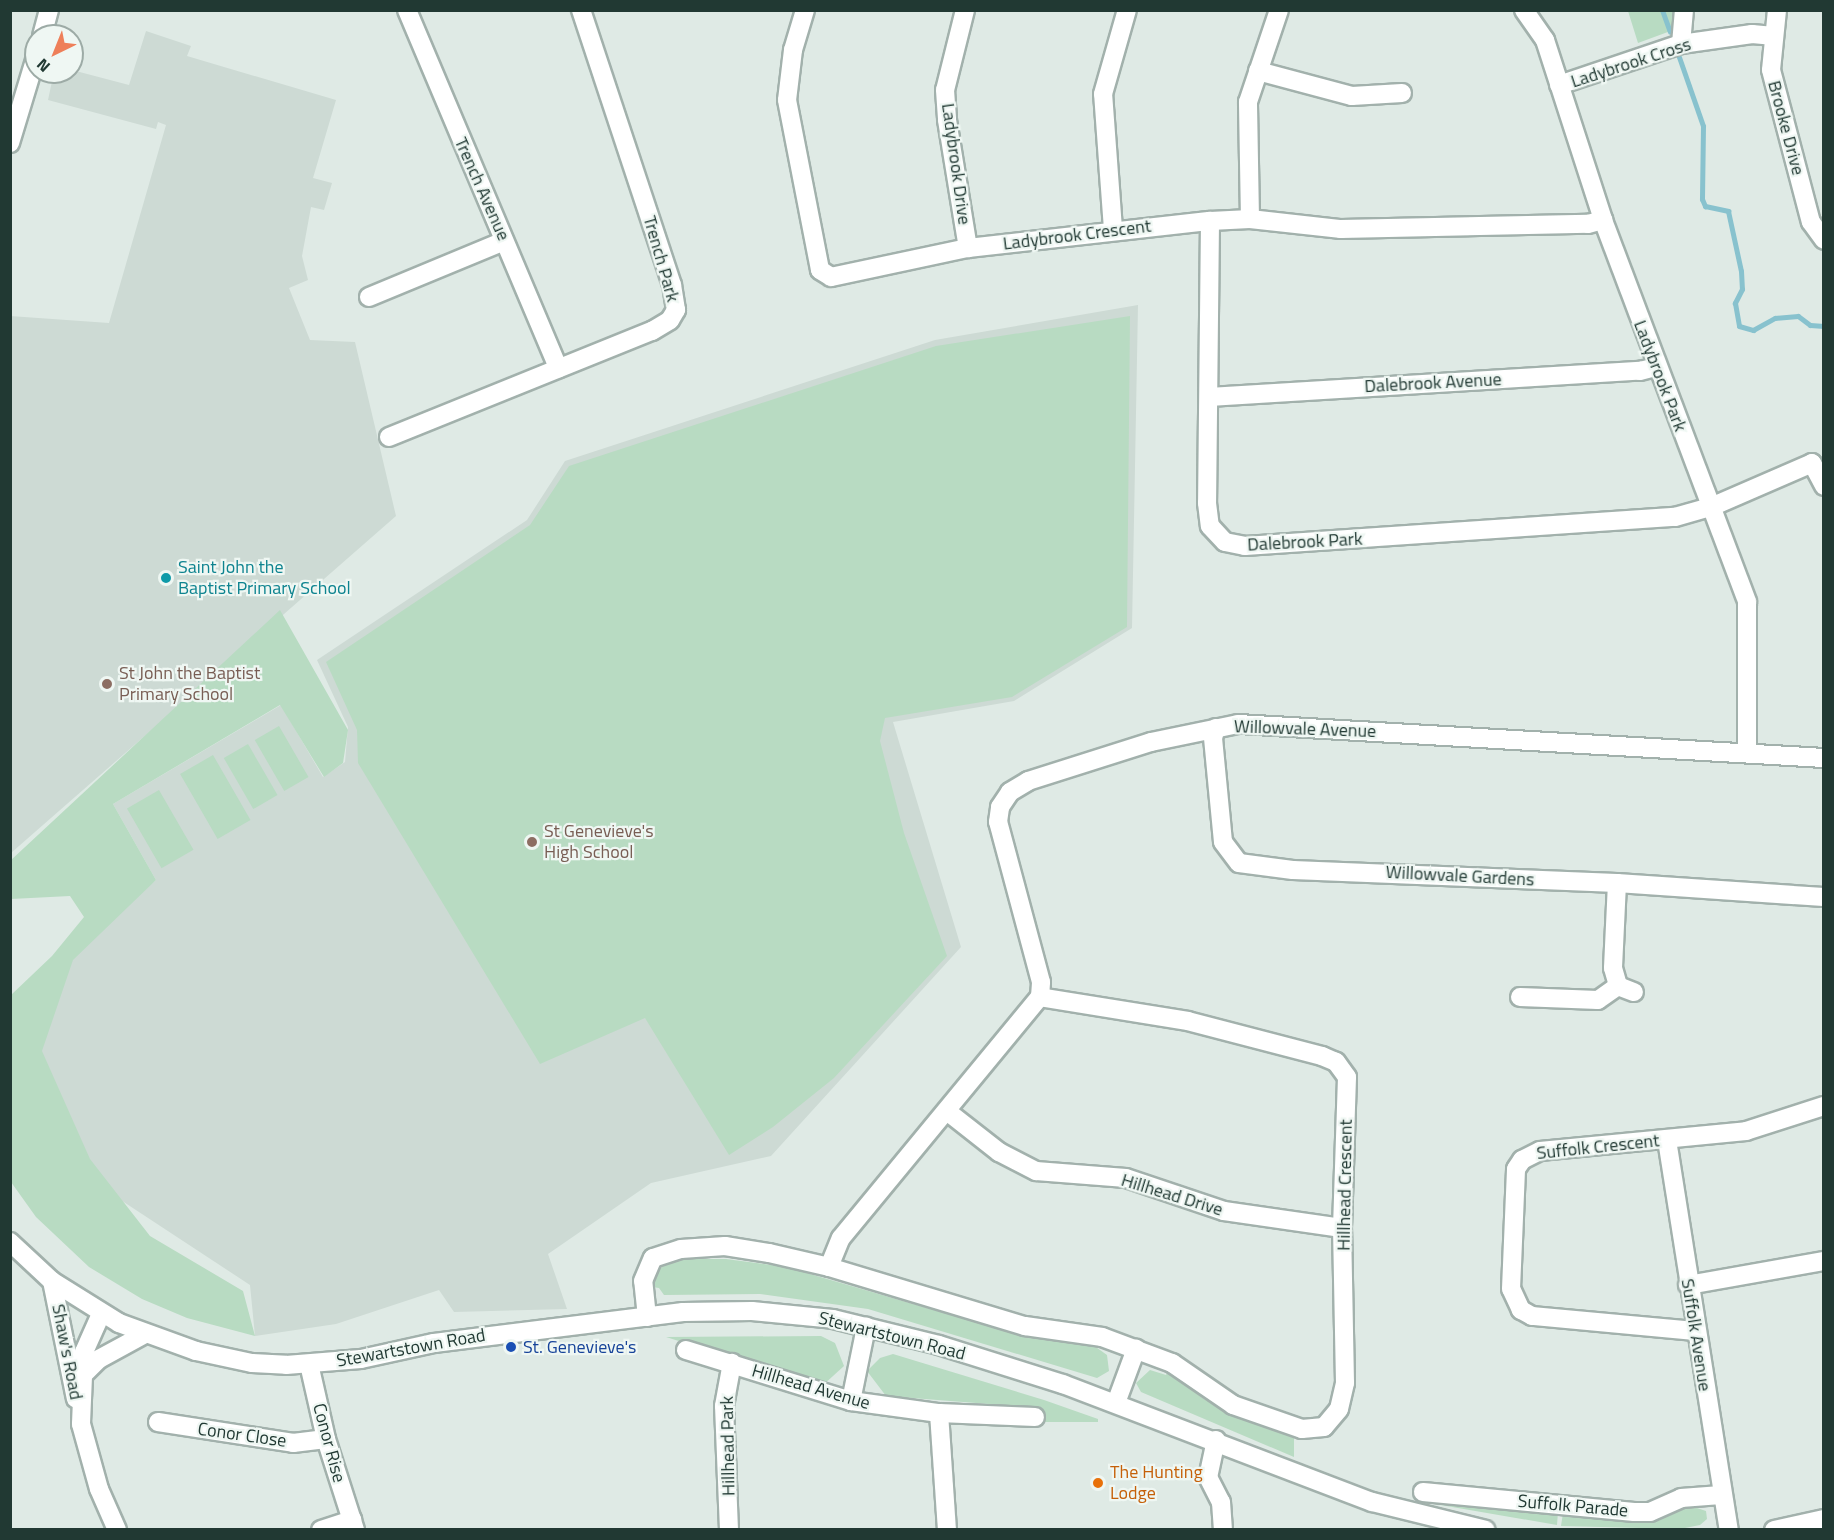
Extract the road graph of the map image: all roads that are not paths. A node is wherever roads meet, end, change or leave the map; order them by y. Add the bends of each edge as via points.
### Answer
1 (407, 10) edge
2 (581, 10) edge
3 (805, 10) edge
4 (965, 10) edge
5 (1127, 10) edge
6 (1279, 10) edge
7 (1524, 10) edge
8 (1684, 10) edge
9 (1777, 10) edge
10 (1774, 36) junction
11 (1681, 44) junction
12 (1258, 71) junction
13 (28, 84) edge
14 (1559, 86) junction
15 (1402, 93) dead end
16 (10, 143) edge
17 (1250, 219) junction
18 (1603, 220) junction
19 (1210, 221) junction
20 (1113, 229) junction
21 (1824, 240) edge
22 (504, 241) junction
23 (968, 248) junction
24 (369, 297) dead end
25 (1656, 367) junction
26 (558, 368) junction
27 (1209, 397) junction
28 (389, 437) dead end
29 (1824, 486) edge
30 (1711, 507) junction
31 (1216, 728) junction
32 (1747, 752) junction
33 (1824, 758) edge
34 (1617, 883) junction
35 (1824, 897) edge
36 (1040, 997) junction
37 (1520, 997) dead end
38 (1824, 1106) edge
39 (948, 1112) junction
40 (1667, 1140) junction
41 (1342, 1228) junction
42 (10, 1242) edge
43 (1824, 1261) edge
44 (829, 1267) junction
45 (52, 1281) junction
46 (1688, 1285) junction
47 (101, 1314) junction
48 (647, 1317) junction
49 (866, 1327) junction
50 (1695, 1331) junction
51 (145, 1334) junction
52 (1136, 1349) junction
53 (686, 1350) dead end
54 (309, 1364) junction
55 (732, 1364) junction
56 (84, 1374) junction
57 (851, 1401) junction
58 (1116, 1403) junction
59 (939, 1413) junction
60 (1035, 1417) dead end
61 (158, 1422) dead end
62 (81, 1424) junction
63 (326, 1439) junction
64 (1216, 1440) junction
65 (1423, 1492) dead end
66 (1721, 1495) junction
67 (1824, 1519) edge
68 (353, 1525) edge
69 (1805, 1526) edge
70 (117, 1530) edge
71 (321, 1530) edge
72 (729, 1530) edge
73 (947, 1530) edge
74 (1223, 1530) edge
75 (1486, 1530) edge
76 (1729, 1530) edge
77 (1774, 1530) edge

1 - 22 street, Trench Avenue
2 - 26 street, Trench Park via 672,285 676,310 670,320 652,331
3 - 23 street, Ladybrook Crescent via 793,50 787,100 820,270 831,277
4 - 23 street, Ladybrook Drive via 945,90 946,120
5 - 20 street via 1103,94
6 - 12 street
7 - 14 street, Ladybrook Park via 1545,40
8 - 11 street
9 - 10 street, Brooke Drive
10 - 11 street, Ladybrook Cross via 1752,34
10 - 21 street, Brooke Drive via 1771,70 1811,222
11 - 14 street, Ladybrook Cross
12 - 15 street via 1352,96
12 - 17 street via 1248,102
13 - 16 street
14 - 18 street, Ladybrook Park
17 - 18 street, Ladybrook Crescent via 1341,229 1588,224
17 - 19 street, Ladybrook Crescent
18 - 25 street, Ladybrook Park
19 - 20 street, Ladybrook Crescent
19 - 27 street, Dalebrook Park
20 - 23 street, Ladybrook Crescent
22 - 24 street
22 - 26 street, Trench Avenue
25 - 27 street, Dalebrook Avenue
25 - 30 street, Ladybrook Park
26 - 28 street, Trench Park
27 - 30 street, Dalebrook Park via 1207,503 1210,526 1225,542 1245,546 1628,522 1675,517
29 - 30 street, Dalebrook Park via 1812,463
30 - 32 street, Ladybrook Park via 1747,602 1750,620
31 - 32 street, Willowvale Avenue via 1267,725
31 - 34 street, Willowvale Gardens via 1213,738 1223,842 1239,863 1293,870
31 - 36 street, Willowvale Avenue via 1151,742 1028,781 1010,792 1000,807 998,822 1041,982
32 - 33 street, Willowvale Avenue
34 - 35 street, Willowvale Gardens
34 - 37 street via 1613,968 1626,989 1598,1000
36 - 39 street
36 - 41 street, Hillhead Crescent via 1188,1021 1336,1062 1347,1077
38 - 40 street, Suffolk Crescent via 1746,1131
39 - 41 street, Hillhead Drive via 999,1152 1036,1171 1126,1179 1224,1211
39 - 44 street via 841,1238
40 - 46 street, Suffolk Avenue
40 - 50 street, Suffolk Crescent via 1540,1151 1522,1160 1514,1177 1511,1289 1521,1310 1532,1316
41 - 52 street, Hillhead Crescent via 1344,1390 1339,1409 1324,1427 1302,1429 1233,1405 1172,1363
42 - 45 street, Stewartstown Road
43 - 46 street
44 - 48 street, Hillhead Crescent via 725,1246 666,1251 653,1258 643,1281
44 - 52 street, Hillhead Crescent via 1025,1326 1102,1337
45 - 47 street, Stewartstown Road
45 - 62 street, Shaw's Road
46 - 50 street, Suffolk Avenue
47 - 51 street, Stewartstown Road
47 - 56 street, Shaw's Road via 86,1344
48 - 49 street, Stewartstown Road via 720,1310 833,1319
48 - 54 street, Stewartstown Road via 538,1328
49 - 57 street
49 - 58 street, Stewartstown Road via 939,1345
50 - 66 street, Suffolk Avenue
51 - 54 street, Stewartstown Road via 216,1357 260,1364
51 - 56 street via 99,1359
52 - 58 street
53 - 55 street, Hillhead Avenue
54 - 63 street, Conor Rise
55 - 57 street, Hillhead Avenue
55 - 72 street, Hillhead Park via 724,1406
56 - 62 street, Shaw's Road
57 - 59 street, Hillhead Avenue
58 - 64 street, Stewartstown Road
59 - 60 street, Hillhead Avenue
59 - 73 street
61 - 63 street, Conor Close via 292,1443
62 - 70 street, Shaw's Road via 99,1489
63 - 68 street, Conor Rise
64 - 74 street via 1208,1477 1221,1502
64 - 75 street, Stewartstown Road via 1372,1502
65 - 66 street, Suffolk Parade via 1634,1512 1650,1512 1681,1498
66 - 76 street, Suffolk Avenue
67 - 69 street
68 - 71 street, Conor Rise
69 - 77 street

